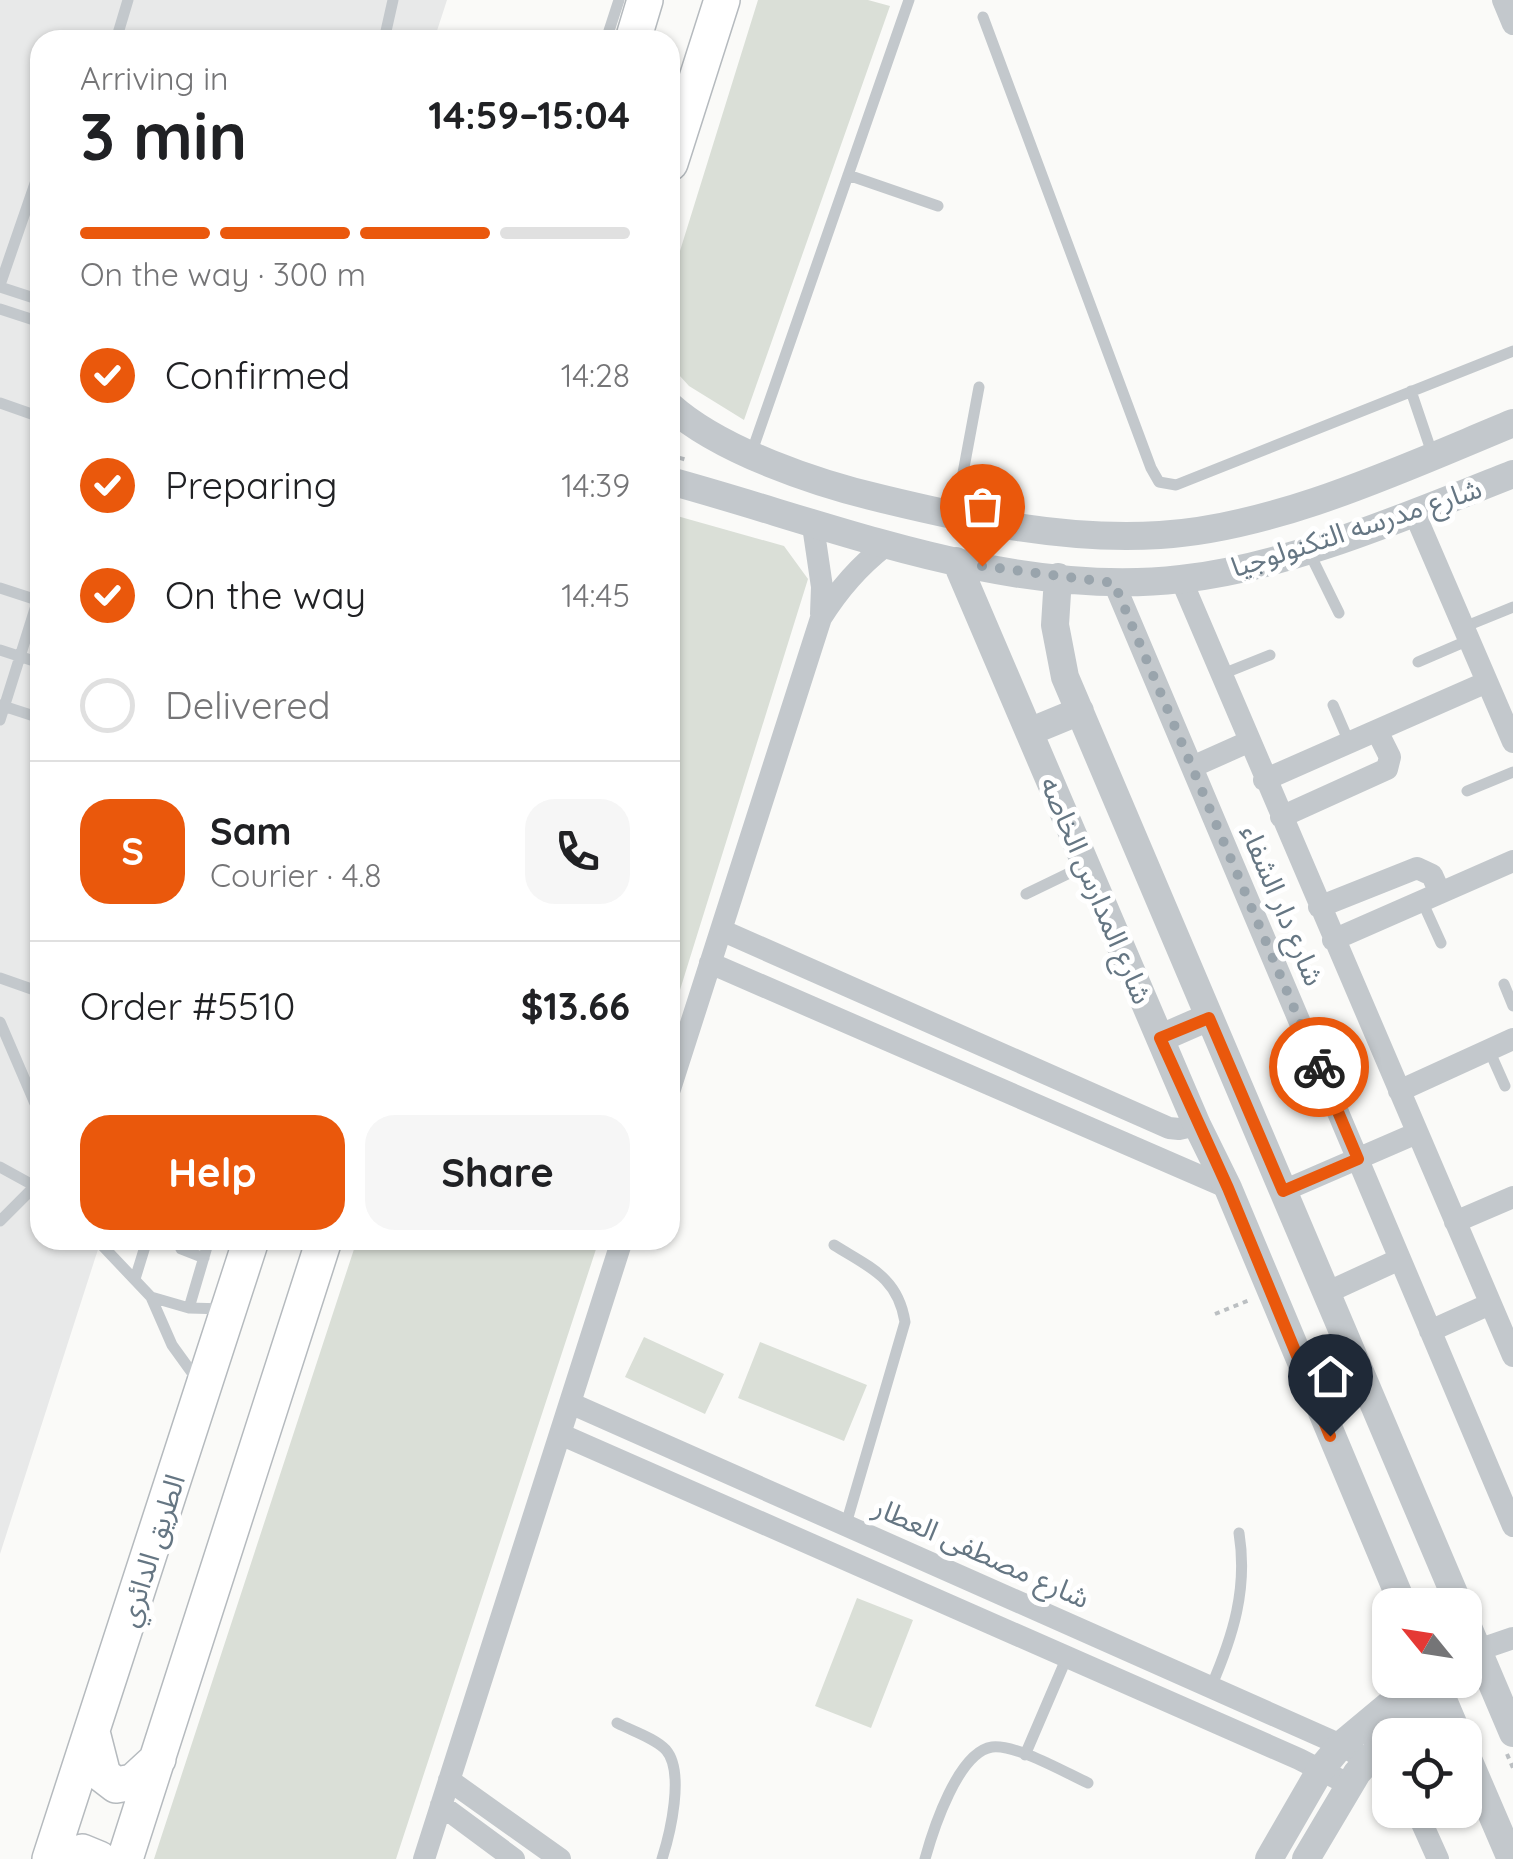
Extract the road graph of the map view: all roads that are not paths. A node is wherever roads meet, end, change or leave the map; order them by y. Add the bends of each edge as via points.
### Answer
1 (128, 0) edge
2 (392, 0) edge
3 (722, 0) edge
4 (909, 0) edge
5 (1503, 0) edge
6 (983, 17) dead end
7 (1513, 24) edge
8 (119, 30) edge
9 (386, 30) edge
10 (680, 132) edge
11 (848, 175) junction
12 (30, 198) edge
13 (938, 206) dead end
14 (0, 286) edge
15 (30, 296) edge
16 (0, 310) edge
17 (30, 319) edge
18 (1513, 351) edge
19 (979, 387) dead end
20 (1410, 391) junction
21 (0, 404) edge
22 (680, 413) edge
23 (30, 414) edge
24 (1513, 423) edge
25 (751, 454) junction
26 (1434, 456) junction
27 (792, 470) junction
28 (1513, 474) edge
29 (680, 484) edge
30 (1414, 512) junction
31 (776, 513) junction
32 (954, 516) junction
33 (1228, 525) junction
34 (813, 526) junction
35 (884, 546) junction
36 (1307, 549) junction
37 (956, 561) junction
38 (1236, 570) junction
39 (1058, 577) junction
40 (1181, 579) junction
41 (1114, 583) junction
42 (0, 588) edge
43 (30, 596) edge
44 (1513, 607) edge
45 (1339, 614) dead end
46 (821, 618) junction
47 (30, 625) edge
48 (1467, 634) junction
49 (0, 650) edge
50 (1270, 655) dead end
51 (20, 656) junction
52 (30, 660) edge
53 (1418, 662) dead end
54 (1220, 675) junction
55 (1487, 682) junction
56 (2, 705) edge
57 (1333, 705) dead end
58 (1080, 711) junction
59 (30, 715) edge
60 (0, 720) edge
61 (1377, 730) junction
62 (1030, 732) junction
63 (1512, 735) edge
64 (1248, 742) junction
65 (1350, 743) junction
66 (1192, 767) junction
67 (1513, 772) edge
68 (1264, 780) junction
69 (1467, 791) dead end
70 (1281, 818) junction
71 (1513, 861) edge
72 (1086, 865) junction
73 (1026, 894) dead end
74 (1431, 897) junction
75 (1319, 907) junction
76 (722, 930) junction
77 (1334, 940) junction
78 (1441, 942) dead end
79 (710, 963) junction
80 (0, 978) edge
81 (1504, 984) dead end
82 (30, 988) edge
83 (1513, 1006) edge
84 (1209, 1018) junction
85 (0, 1022) edge
86 (1160, 1038) junction
87 (1513, 1039) edge
88 (1489, 1050) junction
89 (680, 1058) edge
90 (1029, 1066) junction
91 (1505, 1086) dead end
92 (30, 1092) edge
93 (1399, 1092) junction
94 (1016, 1096) junction
95 (1198, 1125) junction
96 (1417, 1133) junction
97 (1358, 1159) junction
98 (0, 1167) edge
99 (30, 1180) edge
100 (1228, 1188) junction
101 (1283, 1191) junction
102 (30, 1192) edge
103 (1513, 1197) edge
104 (0, 1220) edge
105 (1455, 1222) junction
106 (834, 1246) dead end
107 (107, 1250) edge
108 (144, 1250) edge
109 (184, 1250) edge
110 (206, 1250) edge
111 (247, 1250) edge
112 (321, 1250) edge
113 (619, 1250) edge
114 (204, 1258) junction
115 (1400, 1259) junction
116 (135, 1279) junction
117 (1326, 1293) junction
118 (151, 1296) junction
119 (1490, 1304) junction
120 (189, 1308) junction
121 (229, 1308) junction
122 (1430, 1331) junction
123 (1513, 1356) edge
124 (1364, 1382) junction
125 (203, 1388) junction
126 (1316, 1402) junction
127 (570, 1404) junction
128 (560, 1434) junction
129 (844, 1523) junction
130 (1513, 1526) edge
131 (1240, 1533) dead end
132 (829, 1552) junction
133 (985, 1586) junction
134 (1396, 1588) edge
135 (1452, 1588) edge
136 (973, 1615) junction
137 (1513, 1638) edge
138 (1482, 1649) edge
139 (1067, 1657) junction
140 (1482, 1659) edge
141 (1211, 1687) junction
142 (1420, 1698) edge
143 (1402, 1718) edge
144 (1511, 1721) edge
145 (617, 1723) dead end
146 (91, 1731) junction
147 (1372, 1741) edge
148 (1372, 1741) edge
149 (1341, 1745) junction
150 (1372, 1754) edge
151 (1025, 1756) junction
152 (158, 1758) junction
153 (1322, 1770) junction
154 (450, 1780) junction
155 (1088, 1783) dead end
156 (1350, 1785) junction
157 (1482, 1792) edge
158 (441, 1806) junction
159 (1424, 1828) edge
160 (50, 1859) edge
161 (66, 1859) edge
162 (99, 1859) edge
163 (126, 1859) edge
164 (424, 1859) edge
165 (514, 1859) edge
166 (560, 1859) edge
167 (662, 1859) edge
168 (924, 1859) edge
169 (1269, 1859) edge
170 (1306, 1859) edge
171 (1438, 1859) edge
172 (1511, 1859) edge

1 - 8 lane
2 - 9 lane
3 - 10 main road
4 - 11 lane
5 - 7 street
6 - 20 lane via 1160,482 1176,484
11 - 13 lane
11 - 25 lane
12 - 14 lane
14 - 15 lane
16 - 17 lane
18 - 20 lane
19 - 32 lane
20 - 26 lane
21 - 23 lane
22 - 25 street, شارع مدرسه التكنولوجيا
24 - 26 street, شارع مدرسه التكنولوجيا
25 - 27 street, شارع مدرسه التكنولوجيا
26 - 33 street, شارع مدرسه التكنولوجيا
27 - 31 street
27 - 32 street, شارع مدرسه التكنولوجيا
28 - 30 street, شارع مدرسه التكنولوجيا
29 - 31 street, شارع مدرسه التكنولوجيا
30 - 36 street, شارع مدرسه التكنولوجيا
30 - 48 street
31 - 34 street, شارع مدرسه التكنولوجيا
32 - 33 street, شارع مدرسه التكنولوجيا via 1123,536
33 - 38 street
34 - 35 street, شارع مدرسه التكنولوجيا
34 - 46 street
35 - 37 street, شارع مدرسه التكنولوجيا
35 - 46 street via 838,590
36 - 38 street, شارع مدرسه التكنولوجيا
36 - 45 lane
37 - 39 street, شارع مدرسه التكنولوجيا
37 - 62 street, شارع المدارس الخاصه
38 - 40 street, شارع مدرسه التكنولوجيا
39 - 41 street, شارع مدرسه التكنولوجيا
39 - 58 street, شارع المدارس الخاصه via 1056,640
40 - 41 street, شارع مدرسه التكنولوجيا
40 - 54 street, شارع دار الشفاء
41 - 66 street, شارع دار الشفاء
42 - 43 lane
44 - 48 lane
46 - 76 street
47 - 51 lane
48 - 53 lane
48 - 55 street
49 - 51 lane
50 - 54 lane
51 - 52 lane
51 - 56 lane
54 - 64 street, شارع دار الشفاء
55 - 61 street
55 - 63 street
56 - 59 lane
56 - 60 lane
57 - 65 lane
58 - 62 street
58 - 84 street, شارع المدارس الخاصه
61 - 65 street
61 - 70 street via 1390,757 1387,769
62 - 72 street, شارع المدارس الخاصه
64 - 66 street
64 - 68 street, شارع دار الشفاء
65 - 68 street
66 - 97 street, شارع دار الشفاء
67 - 69 lane
68 - 70 street, شارع دار الشفاء
70 - 75 street, شارع دار الشفاء
71 - 74 street
72 - 73 lane
72 - 86 street, شارع المدارس الخاصه
74 - 75 street via 1432,874 1417,868
74 - 77 street
74 - 78 lane
75 - 77 street, شارع دار الشفاء
76 - 79 street
76 - 90 street
77 - 93 street, شارع دار الشفاء
79 - 89 street
79 - 94 street
80 - 82 lane
81 - 83 lane
84 - 86 street
84 - 101 street, شارع المدارس الخاصه
85 - 92 lane
86 - 95 street, شارع المدارس الخاصه
87 - 88 street
88 - 91 lane
88 - 93 street
90 - 94 street
90 - 95 street via 1169,1128
93 - 96 street, شارع دار الشفاء
94 - 100 street
95 - 100 street, شارع المدارس الخاصه
96 - 97 street
96 - 105 street, شارع دار الشفاء
97 - 101 street
97 - 115 street, شارع دار الشفاء
98 - 99 lane
100 - 126 street, شارع المدارس الخاصه
101 - 117 street, شارع المدارس الخاصه
102 - 104 lane
103 - 105 street
105 - 119 street, شارع دار الشفاء
106 - 129 lane via 895,1288 905,1322
107 - 116 lane
108 - 116 lane
109 - 114 lane
110 - 114 lane
111 - 121 main road, الطريق الدائري
112 - 152 main road
113 - 127 street
114 - 120 lane
115 - 117 street
115 - 122 street, شارع دار الشفاء
116 - 118 lane
117 - 124 street, شارع المدارس الخاصه
118 - 120 lane
118 - 125 lane via 172,1345
119 - 122 street
119 - 123 street, شارع دار الشفاء
120 - 121 lane
121 - 125 main road, الطريق الدائري
122 - 130 street, شارع دار الشفاء
124 - 126 street
124 - 135 street, شارع المدارس الخاصه
125 - 146 main road, الطريق الدائري
126 - 134 street, شارع المدارس الخاصه
127 - 128 street
127 - 129 street, شارع مصطفى العطار
128 - 132 street
128 - 154 street
129 - 132 street
129 - 133 street, شارع مصطفى العطار
131 - 141 lane via 1243,1591
132 - 136 street
133 - 136 street
133 - 141 street, شارع مصطفى العطار
136 - 139 street
137 - 138 street
139 - 151 lane
139 - 153 street
140 - 144 street
141 - 149 street, شارع مصطفى العطار
142 - 143 street
145 - 167 lane via 662,1746 673,1762 674,1804
146 - 152 main road via 102,1775 116,1785 133,1782
146 - 160 main road, الطريق الدائري
147 - 149 street
148 - 149 street, شارع مصطفى العطار
149 - 153 street
150 - 156 street
151 - 155 lane
151 - 168 lane via 992,1747 974,1755 946,1800
152 - 163 main road
153 - 156 street
153 - 169 street
154 - 158 street
154 - 166 street
156 - 170 street
157 - 172 street
158 - 164 street
158 - 165 street
159 - 171 street
161 - 162 main road via 82,1852

